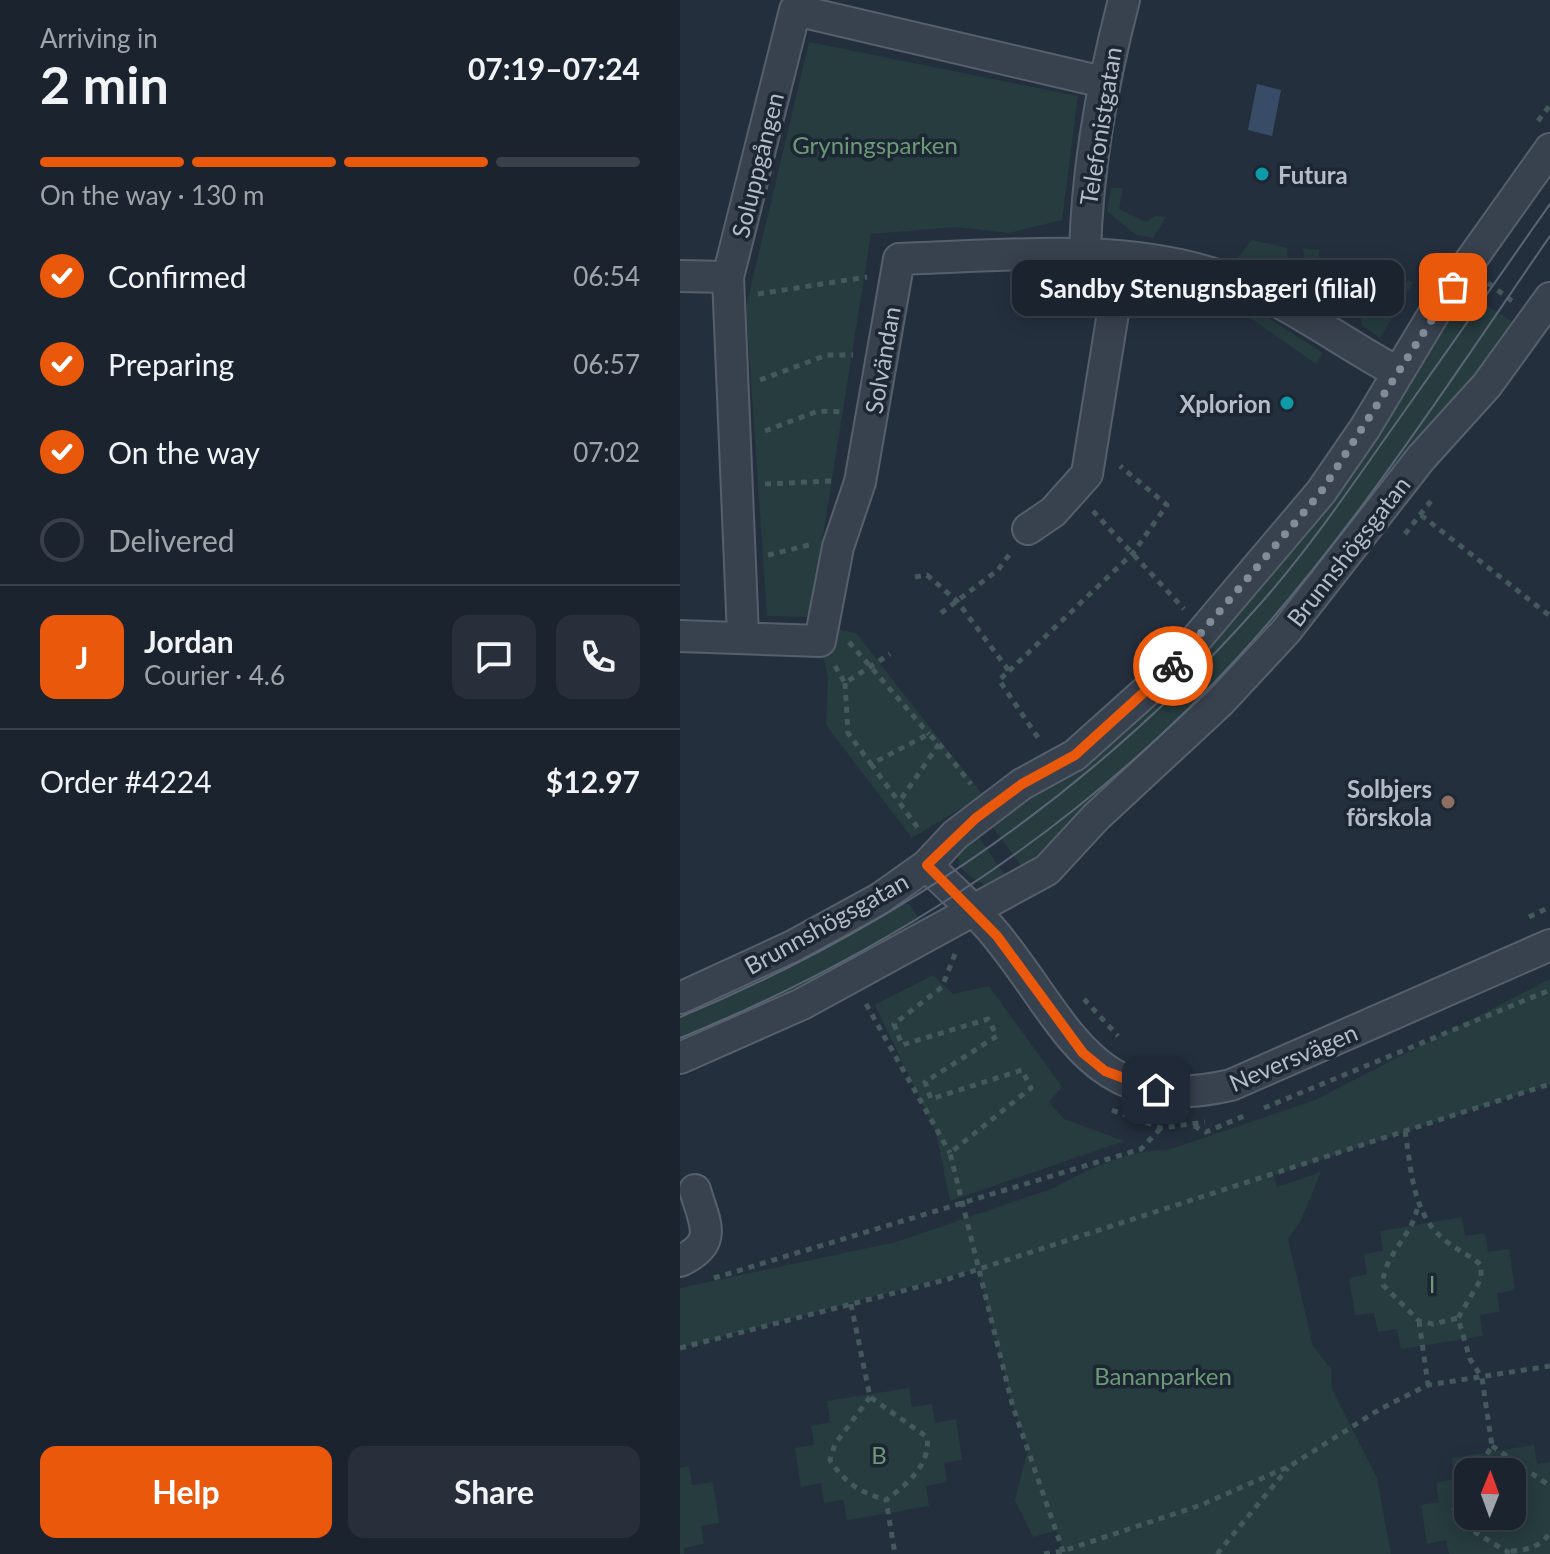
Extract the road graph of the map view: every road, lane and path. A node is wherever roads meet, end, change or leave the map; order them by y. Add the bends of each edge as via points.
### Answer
1 (1124, 0) edge
2 (796, 5) edge
3 (1103, 82) junction
4 (1550, 105) edge
5 (1541, 140) edge
6 (1085, 254) junction
7 (1122, 257) junction
8 (1466, 268) junction
9 (897, 273) junction
10 (680, 276) edge
11 (729, 288) junction
12 (1543, 308) edge
13 (842, 355) dead end
14 (1397, 372) junction
15 (733, 390) junction
16 (834, 412) dead end
17 (735, 442) junction
18 (1113, 461) dead end
19 (822, 481) dead end
20 (737, 487) junction
21 (1073, 489) junction
22 (1421, 515) dead end
23 (1028, 529) joint
24 (809, 545) dead end
25 (1133, 553) junction
26 (740, 561) junction
27 (915, 577) dead end
28 (957, 601) junction
29 (941, 613) dead end
30 (1550, 616) edge
31 (1206, 630) junction
32 (680, 636) edge
33 (743, 636) junction
34 (820, 641) junction
35 (851, 642) dead end
36 (890, 654) dead end
37 (871, 666) junction
38 (1009, 671) junction
39 (845, 683) junction
40 (929, 734) junction
41 (1055, 735) dead end
42 (939, 744) junction
43 (871, 764) junction
44 (961, 772) dead end
45 (899, 802) junction
46 (927, 853) junction
47 (1550, 907) edge
48 (976, 912) junction
49 (1526, 918) dead end
50 (1550, 945) edge
51 (957, 948) dead end
52 (1075, 988) dead end
53 (1550, 990) edge
54 (680, 998) edge
55 (862, 998) dead end
56 (1122, 1041) dead end
57 (680, 1058) edge
58 (1550, 1084) edge
59 (1193, 1126) dead end
60 (1161, 1128) dead end
61 (1405, 1131) junction
62 (950, 1153) junction
63 (695, 1190) dead end
64 (965, 1204) junction
65 (1418, 1208) junction
66 (680, 1261) edge
67 (978, 1269) junction
68 (710, 1279) dead end
69 (851, 1304) junction
70 (1458, 1318) junction
71 (1419, 1321) junction
72 (680, 1348) edge
73 (1550, 1366) edge
74 (1482, 1378) junction
75 (1428, 1385) junction
76 (870, 1397) junction
77 (1492, 1446) junction
78 (1485, 1458) edge
79 (1290, 1466) junction
80 (1550, 1486) edge
81 (886, 1500) junction
82 (1469, 1530) edge
83 (1550, 1533) edge
84 (1064, 1553) edge
85 (1511, 1553) edge
86 (895, 1554) edge
87 (1044, 1554) edge
88 (1217, 1554) edge

1 - 3 street, Telefonistgatan
2 - 3 street, Soluppgången
2 - 11 street, Soluppgången
3 - 6 street, Telefonistgatan
4 - 5 path
5 - 8 street, Brunnshögsgatan
6 - 7 street
6 - 9 street, Solvändan via 899,259
7 - 14 street via 1170,262 1222,276
7 - 21 street via 1087,474
8 - 12 path
8 - 14 street, Brunnshögsgatan
9 - 11 path
9 - 34 street, Solvändan via 860,482 838,547
10 - 11 street
11 - 15 street, Soluppgången
12 - 48 street, Brunnshögsgatan via 1487,385 1421,458 1286,631 1220,702 1047,870
13 - 15 path via 827,355
14 - 31 street, Brunnshögsgatan via 1321,492
15 - 17 street, Soluppgången
16 - 17 path via 818,411
17 - 20 street, Soluppgången
18 - 25 path via 1167,505
19 - 20 path
20 - 26 street, Soluppgången
21 - 23 street
21 - 25 path
22 - 30 path
23 - 28 path via 998,570
24 - 26 path
25 - 31 path
25 - 38 path
26 - 33 street, Soluppgången
27 - 28 path via 927,575
28 - 29 path
28 - 38 path
31 - 46 street, Brunnshögsgatan via 1171,669 1075,755 1022,784
32 - 33 street
33 - 34 street
34 - 39 path
35 - 37 path
36 - 37 path
37 - 39 path
37 - 40 path
38 - 41 path via 999,680 1043,745
39 - 43 path via 848,733
40 - 42 path
40 - 43 path
42 - 44 path
42 - 45 path
43 - 45 path
45 - 46 path
46 - 48 street, Neversvägen
46 - 54 street, Brunnshögsgatan via 879,899
47 - 49 path
48 - 50 street, Neversvägen via 1083,1053 1132,1083 1194,1093 1231,1085
48 - 57 street, Brunnshögsgatan via 802,1004
51 - 62 path via 942,987 894,1024 902,1045 988,1019 997,1036 925,1082 931,1099 1022,1070 1031,1088
52 - 56 path
53 - 59 path via 1206,1132
55 - 62 path
58 - 61 path
60 - 64 path via 1141,1149
61 - 65 path
61 - 67 path
62 - 64 path
63 - 66 street via 707,1231 705,1242
64 - 67 path
64 - 68 path
65 - 70 path via 1450,1245 1481,1265 1481,1279
65 - 71 path via 1414,1226 1383,1276 1390,1295
67 - 69 path
67 - 84 path via 1013,1407
69 - 72 path
69 - 76 path
70 - 71 path via 1433,1324
70 - 74 path via 1470,1359
71 - 75 path
73 - 74 path
74 - 75 path
74 - 77 path
75 - 79 path
76 - 81 path via 835,1444 830,1460 842,1479 862,1493
76 - 81 path via 927,1437 929,1450 917,1472
77 - 78 path
77 - 80 path
79 - 84 path via 1201,1505
79 - 88 path
81 - 86 path
82 - 85 path
83 - 85 path via 1544,1542
84 - 87 path

